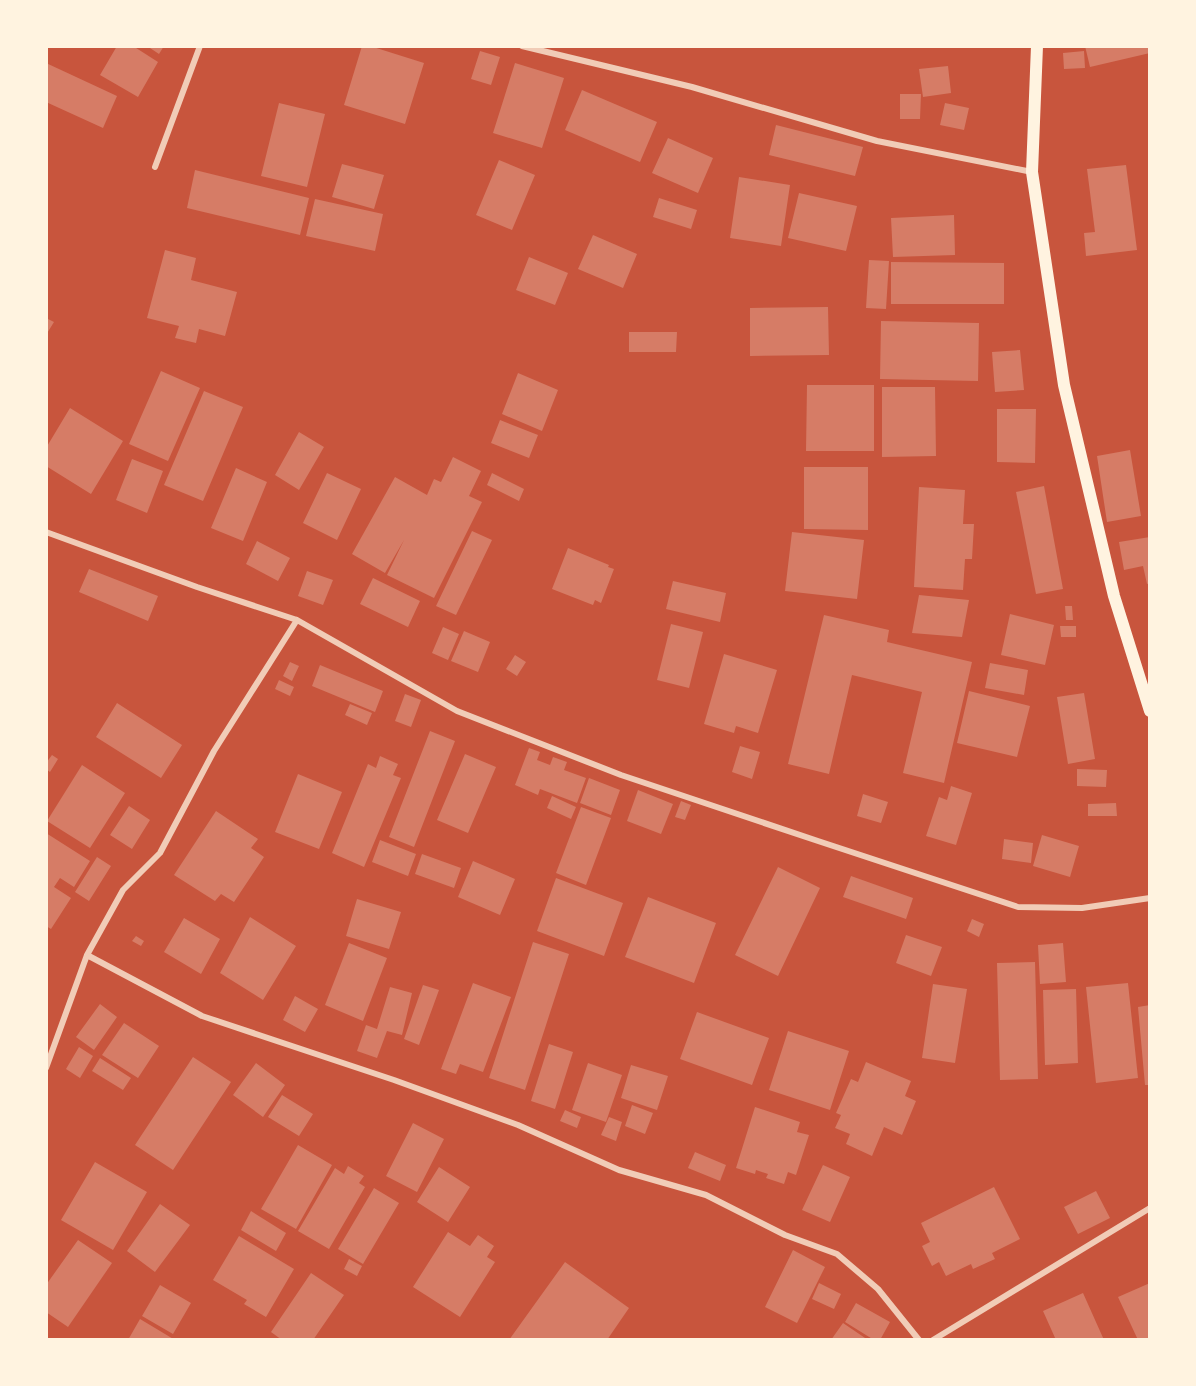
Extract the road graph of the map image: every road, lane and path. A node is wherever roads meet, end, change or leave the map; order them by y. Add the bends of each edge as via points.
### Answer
1 (200, 46) edge
2 (522, 46) edge
3 (1037, 46) edge
4 (155, 166) dead end
5 (1032, 172) junction
6 (46, 532) edge
7 (297, 620) junction
8 (1147, 698) edge
9 (1149, 711) edge
10 (1149, 898) edge
11 (87, 955) junction
12 (46, 1068) edge
13 (1149, 1208) edge
14 (920, 1340) edge
15 (933, 1340) edge

1 - 4 street
2 - 5 street via 692,87 877,141
3 - 5 main road
5 - 8 main road via 1064,385 1114,596
6 - 7 street
7 - 10 street via 457,711 621,775 1007,904 1082,908
7 - 11 street via 214,751 160,853 123,890
8 - 9 main road
11 - 12 street
11 - 14 street via 202,1016 518,1125 619,1170 706,1195 785,1235 837,1254 878,1289
13 - 15 street

